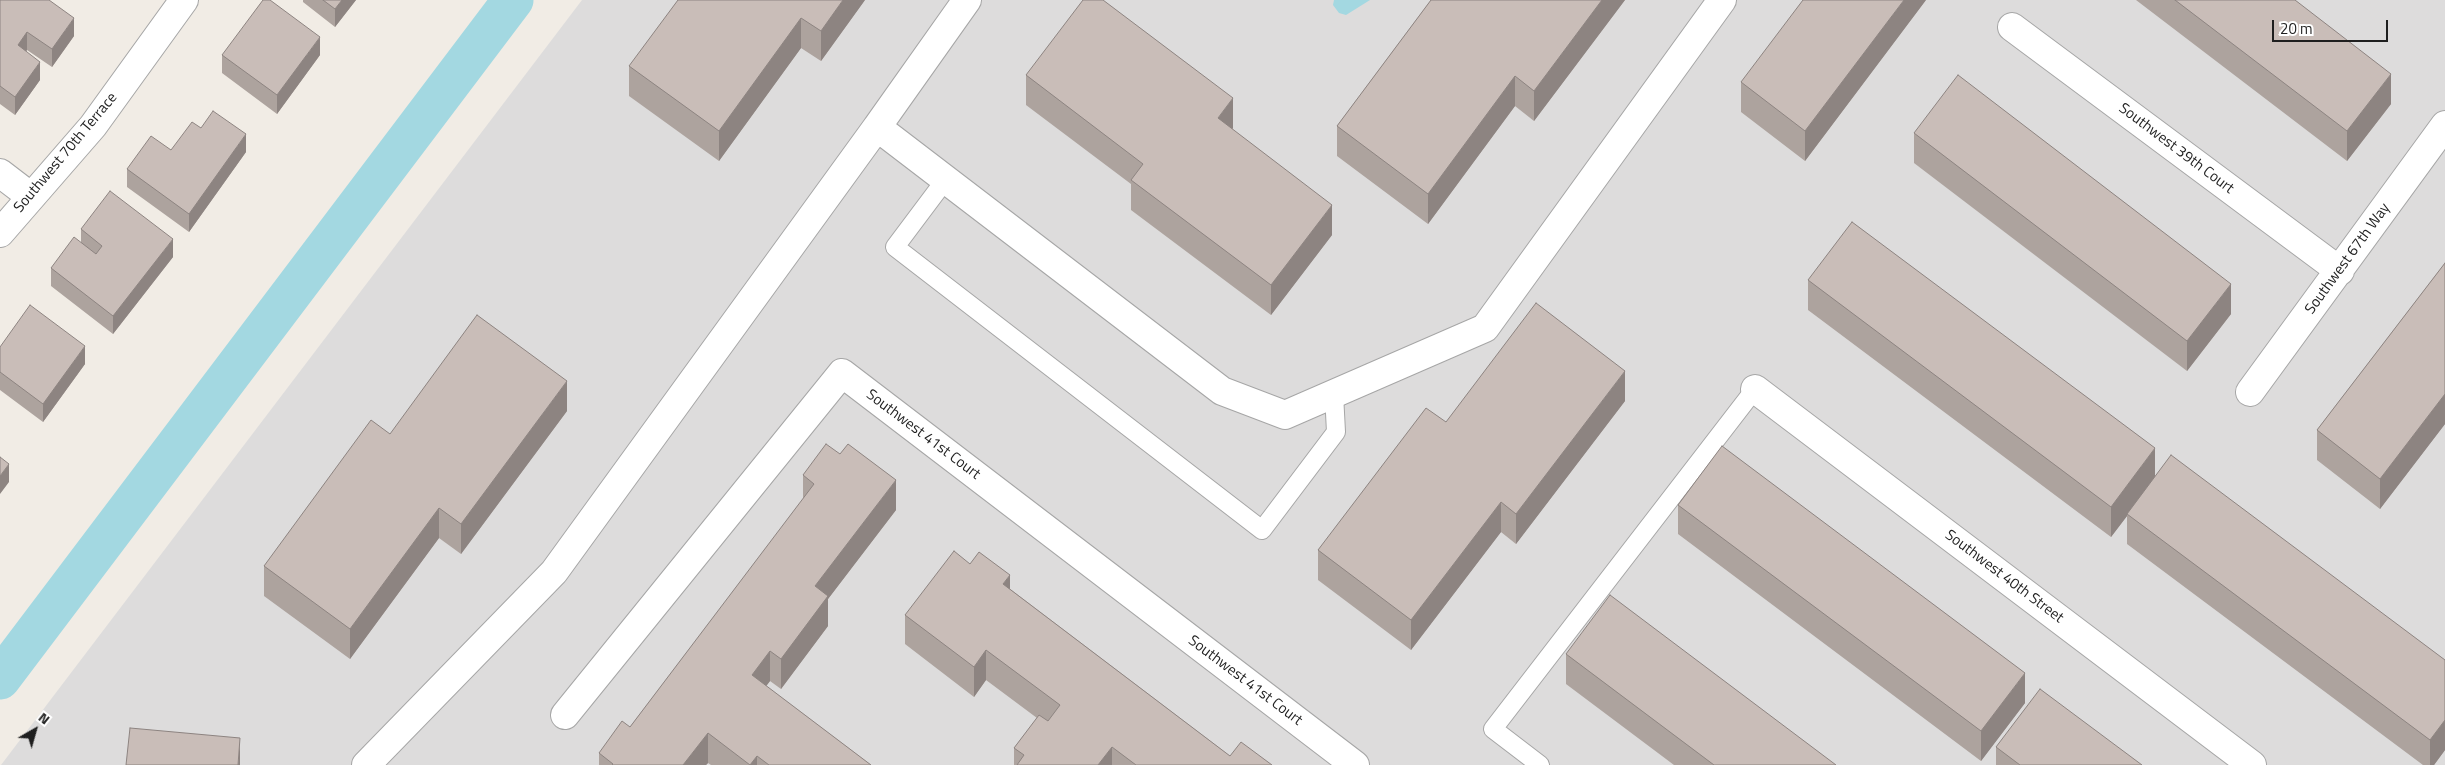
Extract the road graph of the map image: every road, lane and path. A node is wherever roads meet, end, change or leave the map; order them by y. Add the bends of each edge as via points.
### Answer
1 (184, 0) edge
2 (967, 0) edge
3 (1722, 0) edge
4 (2012, 27) dead end
5 (2445, 125) edge
6 (877, 127) junction
7 (0, 173) edge
8 (946, 179) junction
9 (30, 196) junction
10 (0, 233) edge
11 (2340, 271) junction
12 (1755, 388) joint
13 (2250, 392) dead end
14 (1334, 394) junction
15 (565, 715) dead end
16 (366, 765) edge
17 (1355, 765) edge
18 (1540, 765) edge
19 (2252, 765) edge

1 - 9 street, Southwest 70th Terrace via 93,126
2 - 6 street
3 - 14 street via 1485,328
4 - 11 street, Southwest 39th Court
5 - 11 street, Southwest 67th Way
6 - 8 street
6 - 16 street via 554,572
7 - 9 street
8 - 14 street via 1222,391 1285,415
8 - 14 lane via 895,247 1262,530 1336,432
9 - 10 street, Southwest 70th Terrace
11 - 13 street, Southwest 67th Way
12 - 18 lane via 1493,729
12 - 19 street, Southwest 40th Street
15 - 17 street, Southwest 41st Court via 842,373

